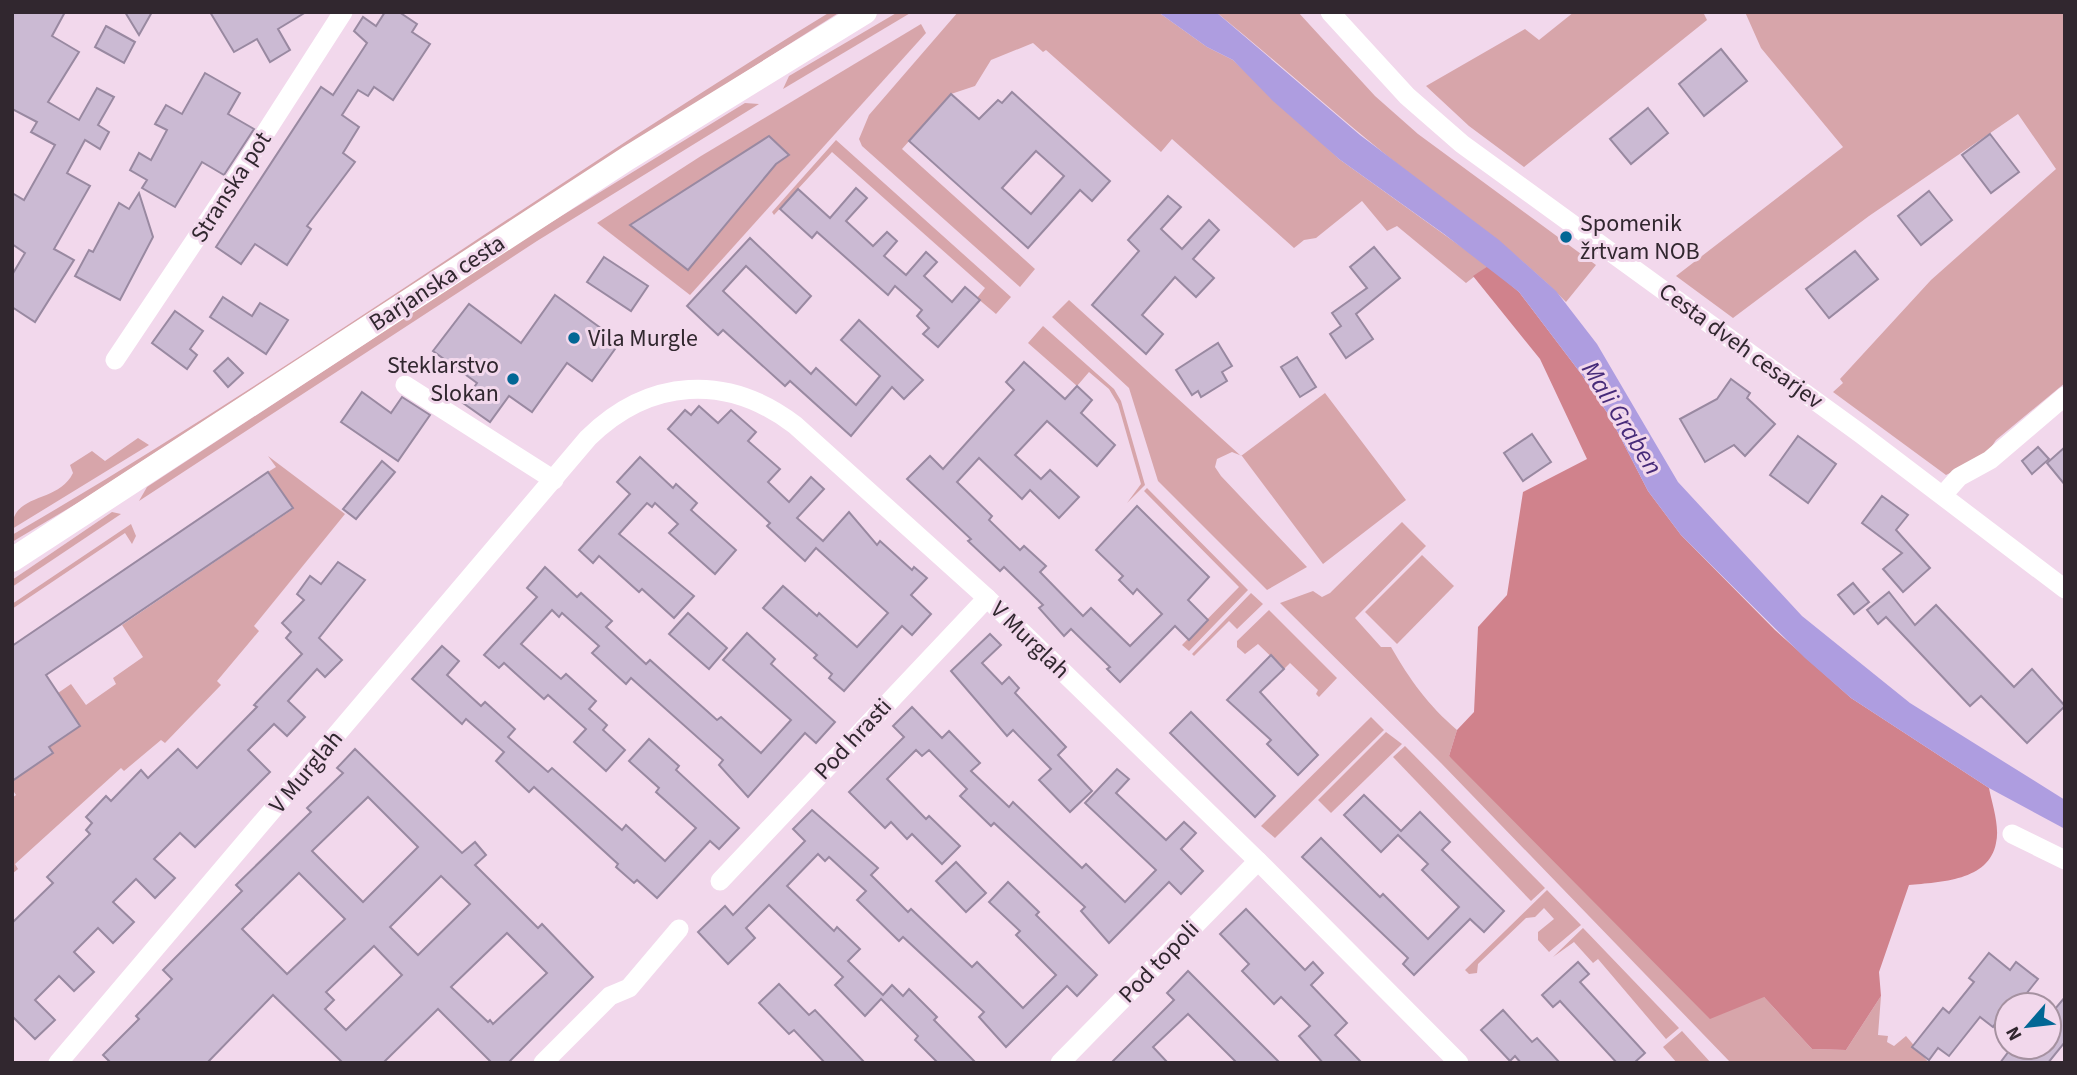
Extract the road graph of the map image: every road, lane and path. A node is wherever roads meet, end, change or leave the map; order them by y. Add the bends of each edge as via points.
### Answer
1 (343, 12) edge
2 (865, 12) edge
3 (1329, 12) edge
4 (115, 360) dead end
5 (405, 385) dead end
6 (2065, 396) edge
7 (555, 480) junction
8 (1943, 495) junction
9 (12, 560) edge
10 (2065, 589) edge
11 (987, 598) junction
12 (2012, 834) dead end
13 (2065, 860) edge
14 (1258, 861) junction
15 (720, 881) dead end
16 (679, 929) dead end
17 (58, 1063) edge
18 (543, 1063) edge
19 (1060, 1063) edge
20 (1459, 1063) edge

1 - 4 street, Stranska pot
2 - 9 main road, Barjanska cesta via 628,158
3 - 8 street, Cesta dveh cesarjev via 1407,96 1462,144
5 - 7 street
6 - 8 street via 1990,460 1951,484
7 - 11 street, V Murglah via 588,438 623,409 669,392 695,388 723,391 752,399 795,425
7 - 17 street, V Murglah
8 - 10 street, Cesta dveh cesarjev
11 - 14 street, V Murglah
11 - 15 street, Pod hrasti
12 - 13 street
14 - 19 street, Pod topoli
14 - 20 street, V Murglah
16 - 18 street via 629,988 610,996

